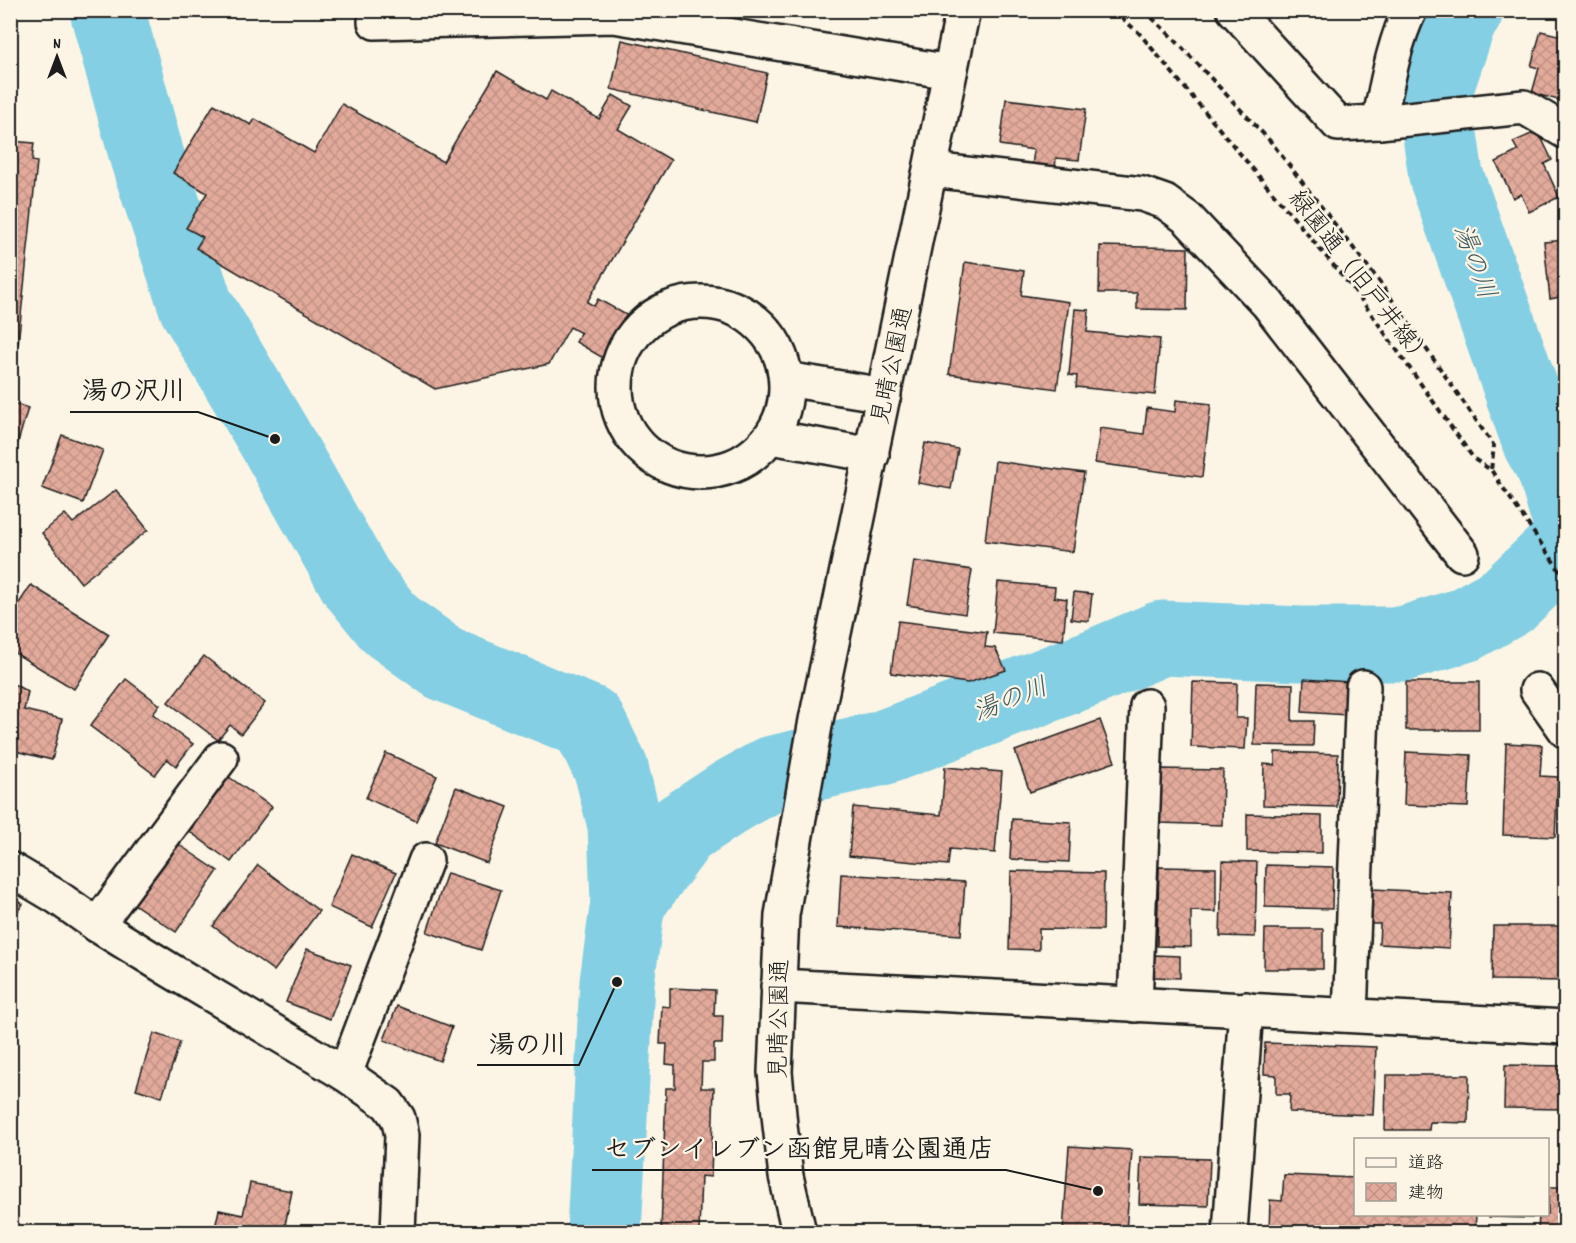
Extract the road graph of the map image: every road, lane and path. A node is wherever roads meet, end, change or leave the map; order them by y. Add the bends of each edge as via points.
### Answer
1 (376, 10) edge
2 (963, 10) edge
3 (1113, 10) edge
4 (1144, 10) edge
5 (1234, 10) edge
6 (1410, 10) edge
7 (950, 72) junction
8 (1391, 121) junction
9 (1566, 132) edge
10 (931, 170) junction
11 (786, 379) junction
12 (884, 395) junction
13 (771, 437) junction
14 (872, 455) junction
15 (1491, 470) junction
16 (1462, 554) dead end
17 (1566, 580) edge
18 (1363, 687) dead end
19 (1537, 690) dead end
20 (1147, 706) dead end
21 (1566, 731) edge
22 (221, 758) dead end
23 (426, 860) dead end
24 (10, 869) edge
25 (97, 925) junction
26 (778, 987) junction
27 (1135, 1005) junction
28 (1246, 1009) junction
29 (1350, 1015) junction
30 (1566, 1027) edge
31 (345, 1074) junction
32 (398, 1233) edge
33 (799, 1233) edge
34 (1230, 1233) edge

1 - 7 street via 375,22 614,16
2 - 7 street, 見晴公園通
3 - 15 path, 緑園通（旧戸井線） via 1139,33 1355,291 1474,459
4 - 15 path via 1271,142 1379,281 1494,446
5 - 8 street via 1338,124
6 - 8 street via 1395,51
7 - 10 street, 見晴公園通
8 - 9 street via 1524,106
10 - 12 street, 見晴公園通
10 - 16 street via 1142,194 1165,202 1187,218 1268,304
11 - 12 street
11 - 13 street via 783,413
11 - 13 street via 783,359 770,335 750,317 726,305 698,302 671,306 648,320 629,342 617,369 616,398 625,426 643,450 667,466 696,472 725,469 751,457
12 - 14 street, 見晴公園通
13 - 14 street
14 - 26 street, 見晴公園通 via 800,806 782,915
15 - 17 path, 緑園通（旧戸井線）
18 - 29 street
19 - 21 street
20 - 27 street
22 - 25 street
23 - 31 street
24 - 25 street
25 - 31 street
26 - 27 street
26 - 33 street, 見晴公園通 via 775,1072 786,1176
27 - 28 street
28 - 29 street
28 - 34 street
29 - 30 street
31 - 32 street via 388,1104 398,1118 402,1135

